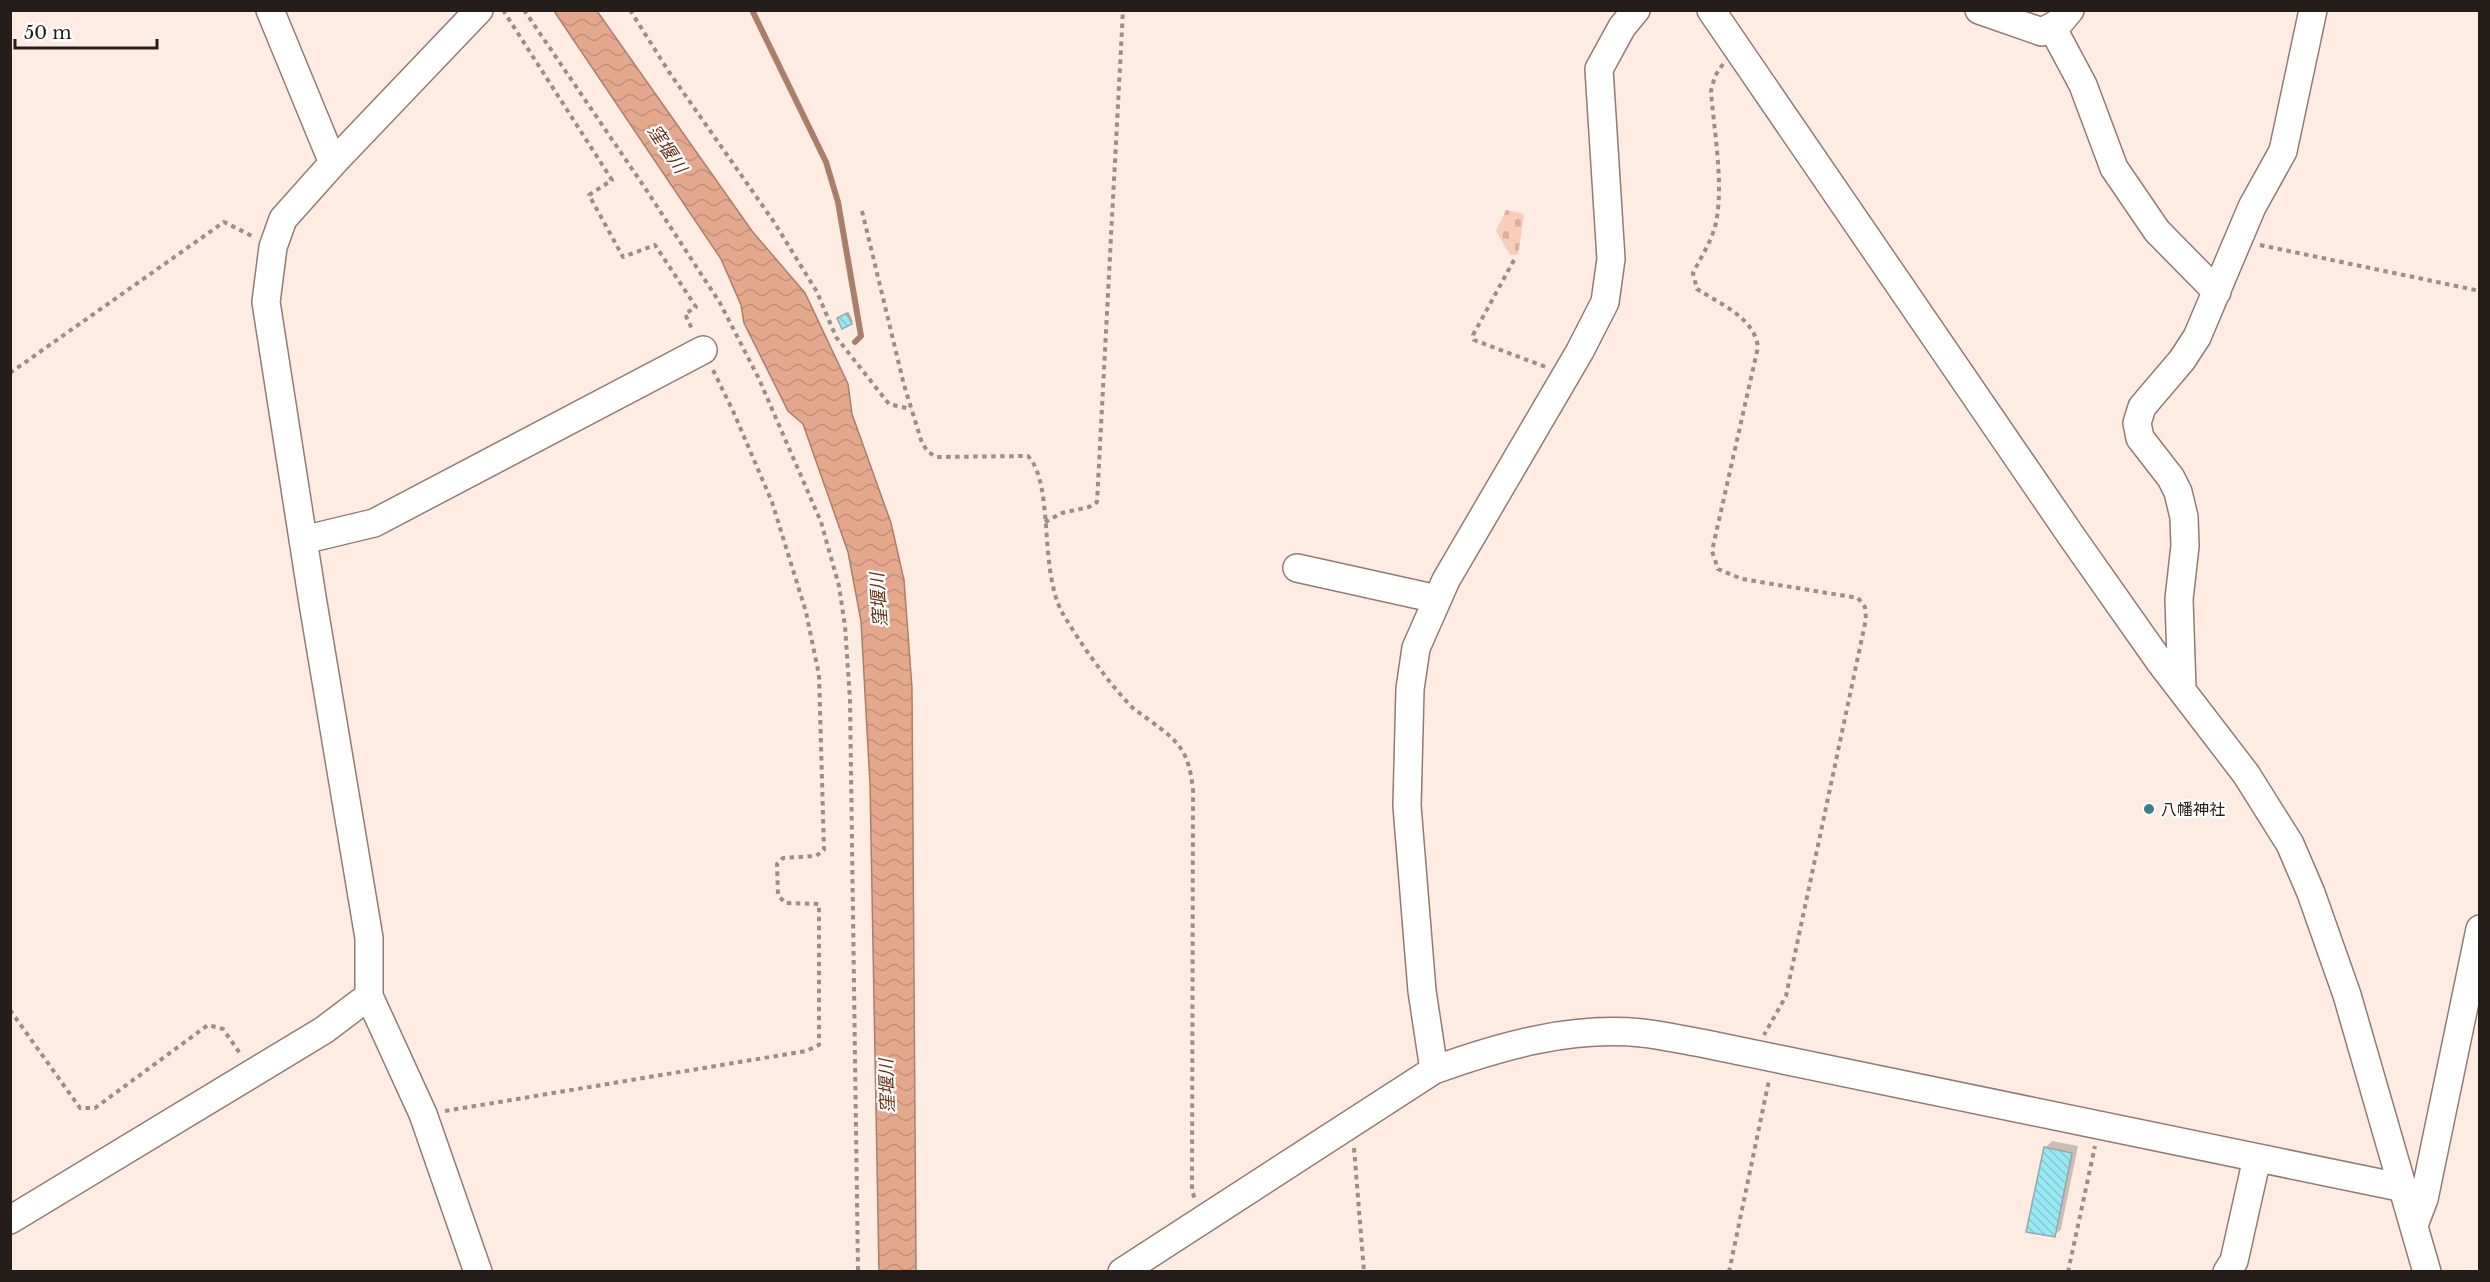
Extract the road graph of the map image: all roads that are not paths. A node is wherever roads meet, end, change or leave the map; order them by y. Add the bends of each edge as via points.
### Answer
1 (270, 10) edge
2 (479, 10) edge
3 (1636, 10) edge
4 (1711, 10) edge
5 (1978, 10) edge
6 (2313, 10) edge
7 (2061, 19) edge
8 (333, 163) junction
9 (2217, 292) junction
10 (703, 350) road end
11 (303, 540) junction
12 (1297, 568) dead end
13 (1437, 599) junction
14 (2182, 690) junction
15 (2480, 929) edge
16 (369, 996) junction
17 (1434, 1070) junction
18 (2257, 1158) junction
19 (2404, 1188) junction
20 (10, 1220) edge
21 (2414, 1225) junction
22 (478, 1272) edge
23 (1122, 1272) edge
24 (2227, 1272) edge
25 (2427, 1272) edge

1 - 8 street
2 - 8 street
3 - 13 street via 1599,69 1611,259 1605,302
4 - 14 street via 2072,537
5 - 7 street via 2042,32
6 - 9 street via 2283,151 2252,207
7 - 9 street via 2114,168 2157,231
8 - 11 street via 283,219 273,247 266,303
9 - 14 street via 2197,337 2142,407 2136,423 2140,438 2171,478 2184,517 2186,546 2179,598
10 - 11 street via 374,523
11 - 16 street via 369,938
12 - 13 street
13 - 17 street via 1416,648 1410,689 1407,806 1411,883
14 - 19 street via 2246,774 2290,844 2346,995
15 - 21 street via 2427,1188
16 - 20 street via 324,1030
16 - 22 street via 423,1114
17 - 18 street via 1543,1037 1590,1032 1641,1033
17 - 23 street
18 - 19 street
18 - 24 street via 2234,1261
19 - 21 street
21 - 25 street

